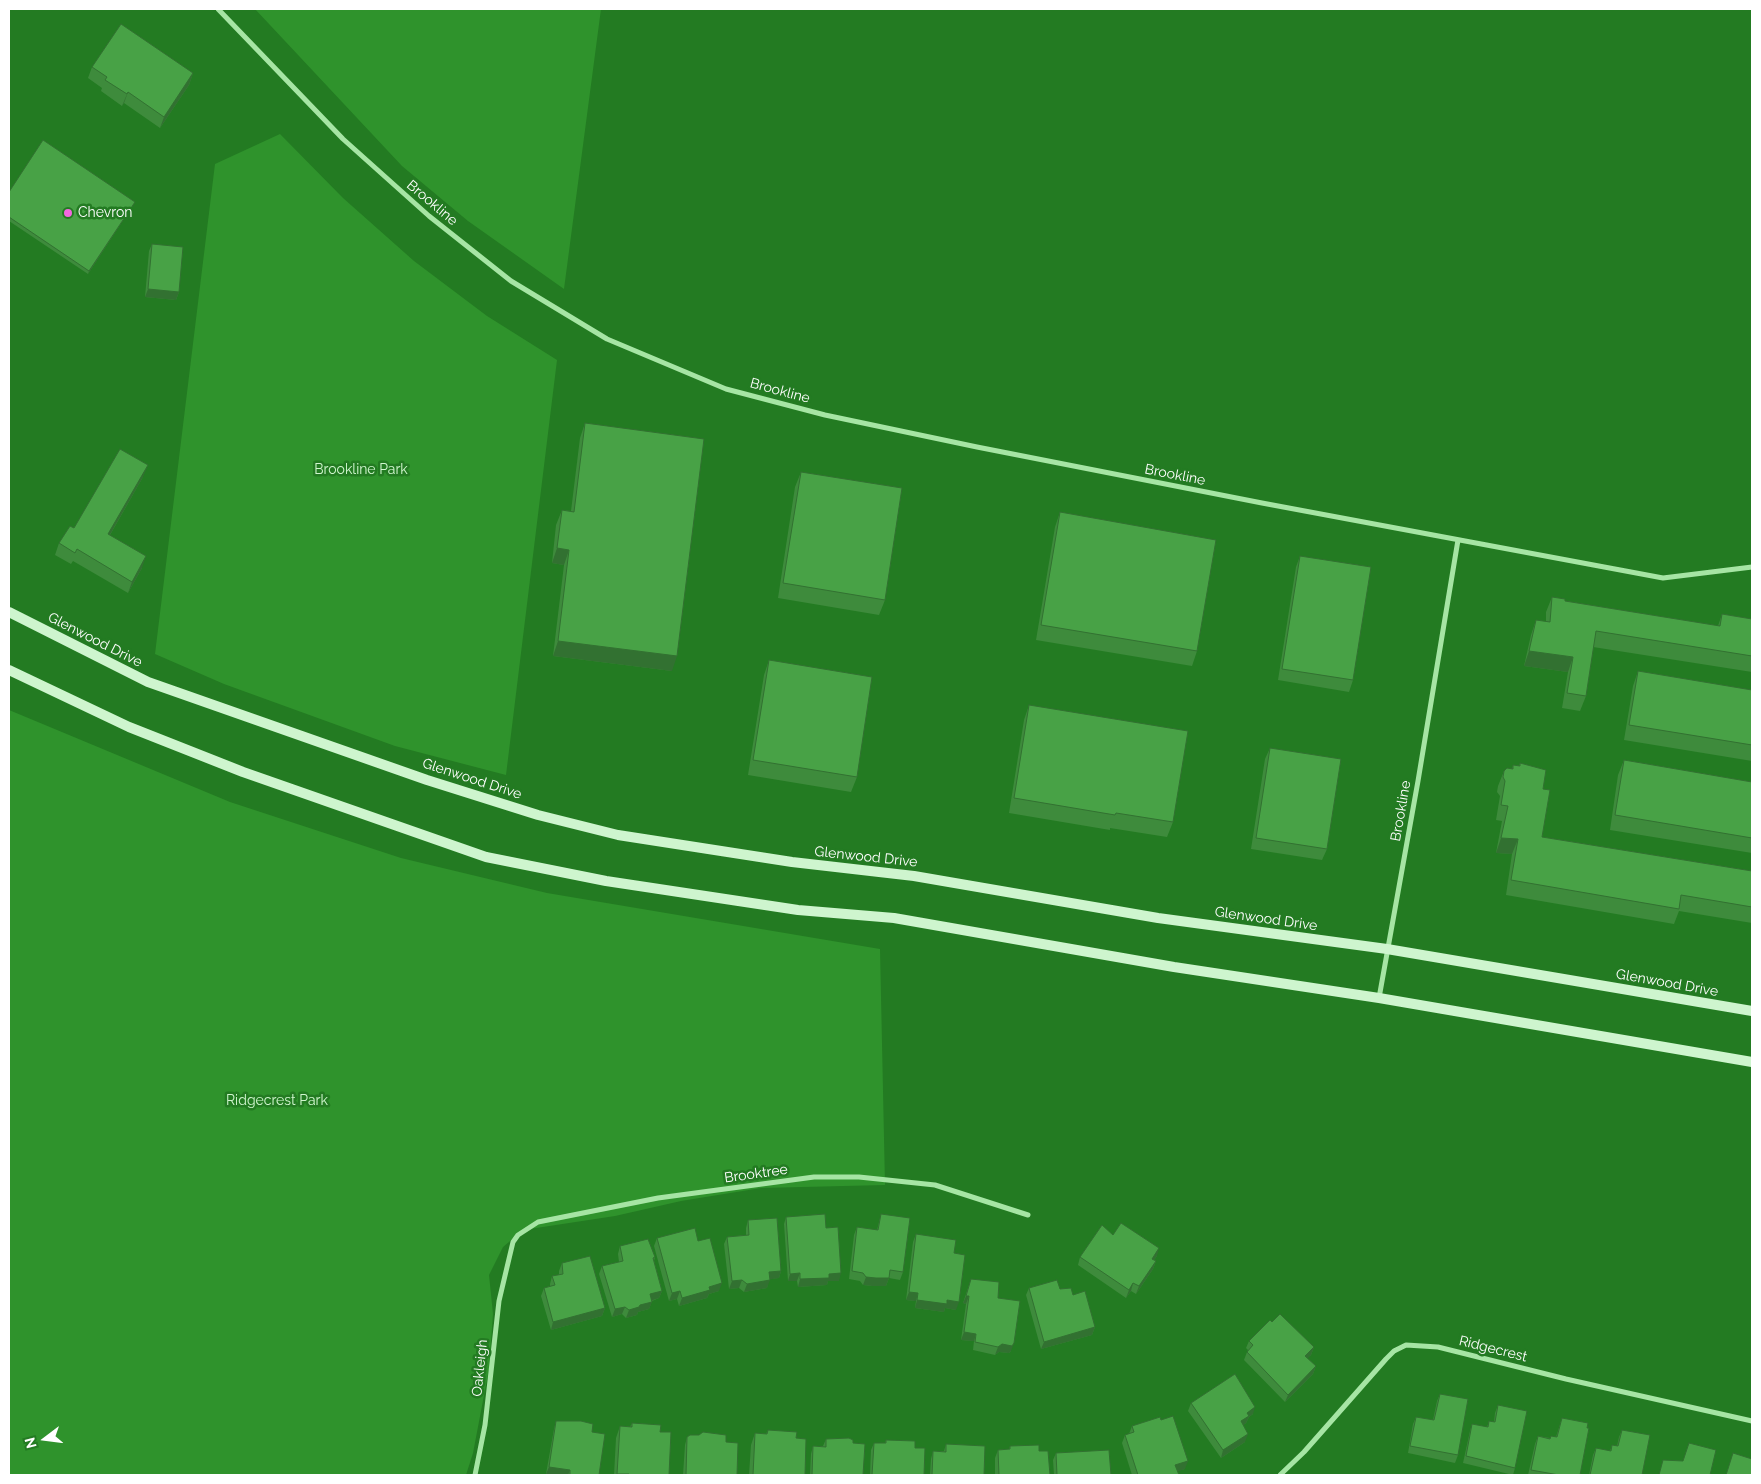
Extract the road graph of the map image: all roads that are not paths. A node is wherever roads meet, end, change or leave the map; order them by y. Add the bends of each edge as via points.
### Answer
1 (218, 9) edge
2 (1458, 540) junction
3 (1752, 567) edge
4 (9, 612) edge
5 (9, 670) edge
6 (1387, 949) junction
7 (1379, 998) junction
8 (1752, 1011) edge
9 (1752, 1062) edge
10 (1028, 1215) dead end
11 (508, 1263) joint
12 (1752, 1420) edge
13 (476, 1475) edge
14 (1280, 1475) edge

1 - 2 street, Brookline via 343,139 429,216 511,281 606,339 726,389 825,415 1262,504
2 - 3 street, Brookline via 1663,578
2 - 6 street, Brookline
4 - 6 main road, Glenwood Drive via 148,682 427,780 618,836 914,876 1158,918
5 - 7 main road via 129,727 244,772 486,856 606,881 798,910 894,918 1174,967
6 - 7 street, Brookline
6 - 8 main road, Glenwood Drive
7 - 9 main road
10 - 11 street, Brooktree via 935,1185 859,1176 814,1177 658,1198 538,1222 518,1235
11 - 13 street, Oakleigh via 499,1301
12 - 14 street, Ridgecrest via 1438,1347 1406,1345 1394,1351

